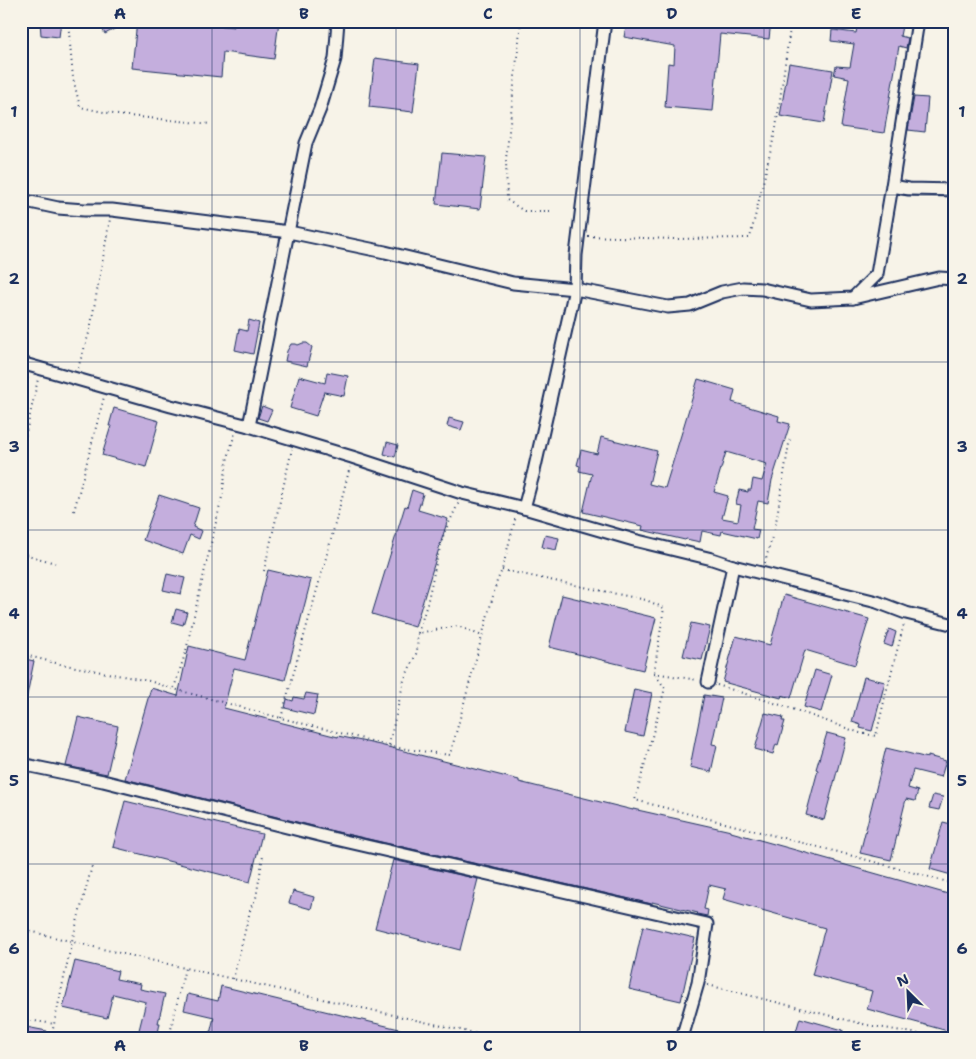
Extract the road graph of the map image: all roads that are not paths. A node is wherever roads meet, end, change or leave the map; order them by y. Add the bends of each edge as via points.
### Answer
1 (338, 21) edge
2 (604, 21) edge
3 (918, 21) edge
4 (892, 186) junction
5 (955, 190) edge
6 (22, 202) edge
7 (289, 232) junction
8 (955, 279) edge
9 (575, 289) junction
10 (853, 298) junction
11 (31, 366) edge
12 (243, 425) junction
13 (522, 507) junction
14 (733, 566) junction
15 (955, 625) edge
16 (708, 682) road end
17 (21, 764) edge
18 (682, 1038) edge

1 - 7 street via 335,58 306,143
2 - 9 street via 576,255
3 - 4 street
4 - 5 street
4 - 10 street via 878,274
6 - 7 street
7 - 9 street via 513,283
7 - 12 street
8 - 10 street via 939,278
9 - 10 street via 668,307 690,305 722,292 743,288 811,300
9 - 13 street via 534,471
11 - 12 street
12 - 13 street via 462,493
13 - 14 street
14 - 15 street
14 - 16 street
17 - 18 street via 708,924 698,983

